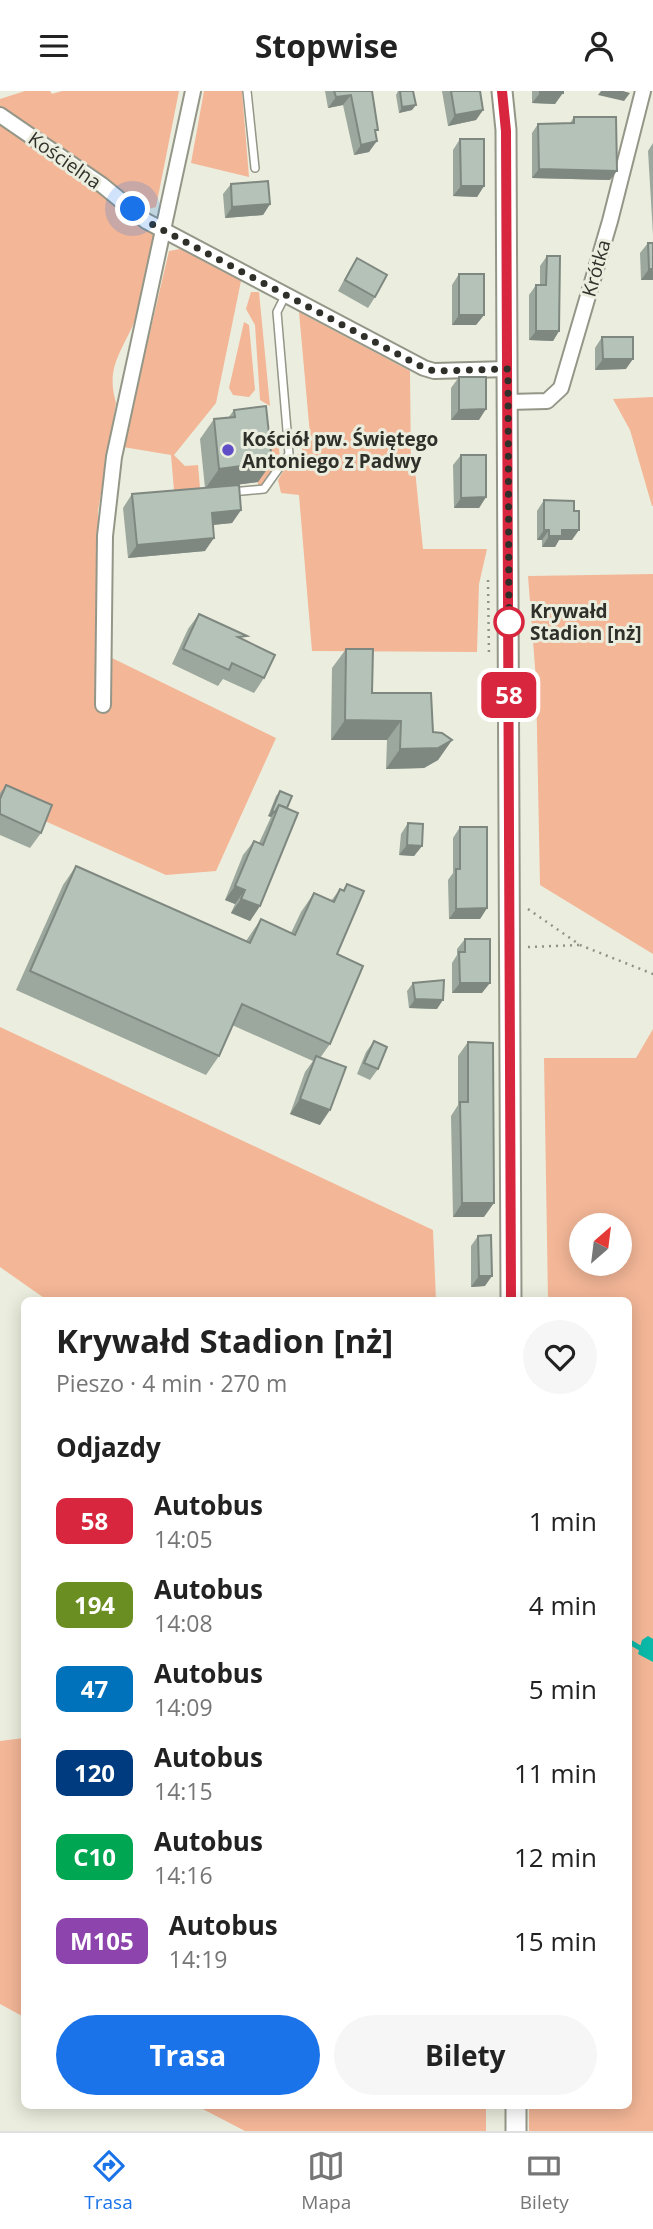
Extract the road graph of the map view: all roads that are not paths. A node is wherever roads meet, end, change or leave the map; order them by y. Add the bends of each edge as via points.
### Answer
1 (193, 91) edge
2 (247, 91) edge
3 (502, 91) edge
4 (643, 91) edge
5 (0, 115) edge
6 (255, 168) dead end
7 (164, 230) junction
8 (285, 296) junction
9 (508, 369) junction
10 (508, 402) junction
11 (216, 494) edge
12 (103, 705) dead end
13 (512, 1297) edge
14 (516, 2109) edge
15 (516, 2131) edge

1 - 7 street
2 - 6 lane
3 - 9 main road
4 - 10 street, Krótka via 564,381 555,396 545,401
5 - 7 street, Kościelna
7 - 8 street, Kościelna
7 - 12 street via 114,457 105,547
8 - 9 street, Kościelna via 429,370
8 - 11 lane via 277,312 289,454 264,489
9 - 10 main road
10 - 13 main road
14 - 15 main road

